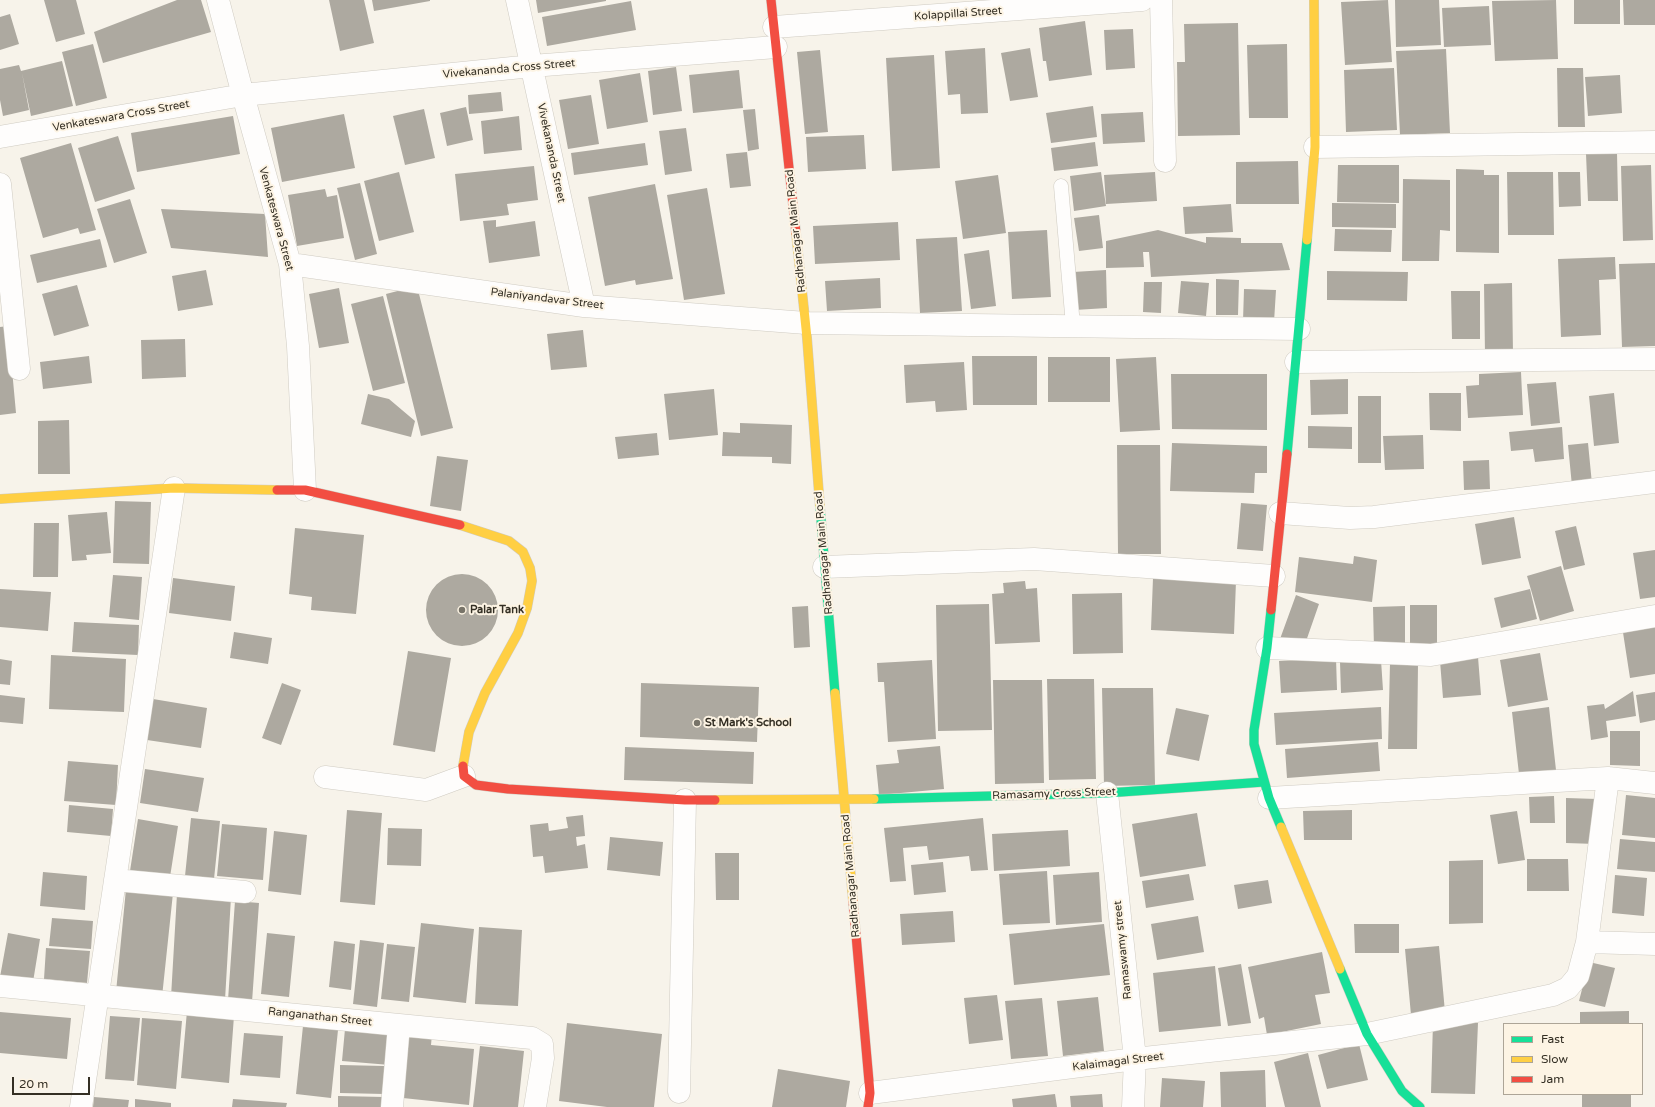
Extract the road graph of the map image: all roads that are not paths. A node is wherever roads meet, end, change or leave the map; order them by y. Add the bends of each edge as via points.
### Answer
1 (218, 0) edge
2 (517, 0) edge
3 (771, 0) edge
4 (1142, 0) edge
5 (1161, 0) edge
6 (1314, 0) edge
7 (1032, 4) edge
8 (775, 37) junction
9 (532, 66) junction
10 (242, 95) junction
11 (0, 137) edge
12 (1655, 142) edge
13 (1315, 147) junction
14 (1165, 161) dead end
15 (0, 184) edge
16 (1061, 186) dead end
17 (290, 264) junction
18 (584, 306) junction
19 (6, 308) edge
20 (806, 323) junction
21 (1073, 326) junction
22 (1299, 330) junction
23 (1655, 359) edge
24 (1296, 362) junction
25 (19, 369) dead end
26 (1655, 482) edge
27 (174, 488) junction
28 (305, 490) junction
29 (0, 500) edge
30 (1280, 513) junction
31 (824, 567) junction
32 (1274, 576) junction
33 (1655, 616) edge
34 (1267, 648) junction
35 (464, 776) junction
36 (325, 777) dead end
37 (1608, 778) junction
38 (1655, 783) edge
39 (1267, 790) junction
40 (1107, 793) junction
41 (685, 800) junction
42 (845, 800) junction
43 (116, 880) junction
44 (245, 892) dead end
45 (1587, 942) junction
46 (1655, 944) edge
47 (0, 986) edge
48 (98, 995) junction
49 (399, 1025) junction
50 (1367, 1034) junction
51 (1135, 1060) junction
52 (679, 1092) dead end
53 (869, 1100) edge
54 (81, 1107) edge
55 (392, 1107) edge
56 (535, 1107) edge
57 (1133, 1107) edge
58 (1420, 1107) edge

1 - 10 street, Venkateswara Street
2 - 9 street, Vivekananda Street
3 - 8 street, Radhanagar Main Road
4 - 7 street, Kolappillai Street
5 - 14 street
6 - 13 street
7 - 8 street, Kolappillai Street
8 - 9 street, Vivekananda Cross Street
8 - 20 street, Radhanagar Main Road
9 - 10 street, Vivekananda Cross Street
9 - 18 street, Vivekananda Street
10 - 11 street, Venkateswara Cross Street
10 - 17 street, Venkateswara Street
12 - 13 street
13 - 22 street
15 - 19 street
16 - 21 lane
17 - 18 street, Palaniyandavar Street
17 - 28 street, Venkateswara Street via 298,346
18 - 20 street, Palaniyandavar Street
19 - 25 street
20 - 21 street, Palaniyandavar Street
20 - 31 street, Radhanagar Main Road
21 - 22 street, Palaniyandavar Street
22 - 24 street
23 - 24 street
24 - 30 street
26 - 30 street via 1374,517 1350,518
27 - 28 street
27 - 29 street
27 - 43 street
28 - 35 street via 467,527 509,541 523,552 532,581 527,608 518,633 485,693 469,732 463,762
30 - 32 street
31 - 32 street via 1034,559
31 - 42 street, Radhanagar Main Road
32 - 34 street
33 - 34 street via 1431,655
34 - 39 street via 1254,730 1254,744
35 - 36 street via 426,790
35 - 41 street, Ramasamy Cross Street via 476,785 508,789
37 - 38 street
37 - 39 street
37 - 45 street, Kalaimagal Street
39 - 40 street, Ramasamy Cross Street
39 - 50 street
40 - 42 street, Ramasamy Cross Street
40 - 51 street, Ramaswamy street
41 - 42 street, Ramasamy Cross Street
41 - 52 street
42 - 53 street, Radhanagar Main Road
43 - 44 street
43 - 48 street
45 - 46 street
45 - 50 street, Kalaimagal Street via 1578,976 1568,988 1553,995
47 - 48 street, Ranganathan Street
48 - 49 street, Ranganathan Street
48 - 54 street
49 - 55 street
49 - 56 street, Ranganathan Street via 532,1038 542,1044 543,1058
50 - 51 street, Kalaimagal Street
50 - 58 street via 1402,1091
51 - 53 street, Kalaimagal Street
51 - 57 street, Ramaswamy street

